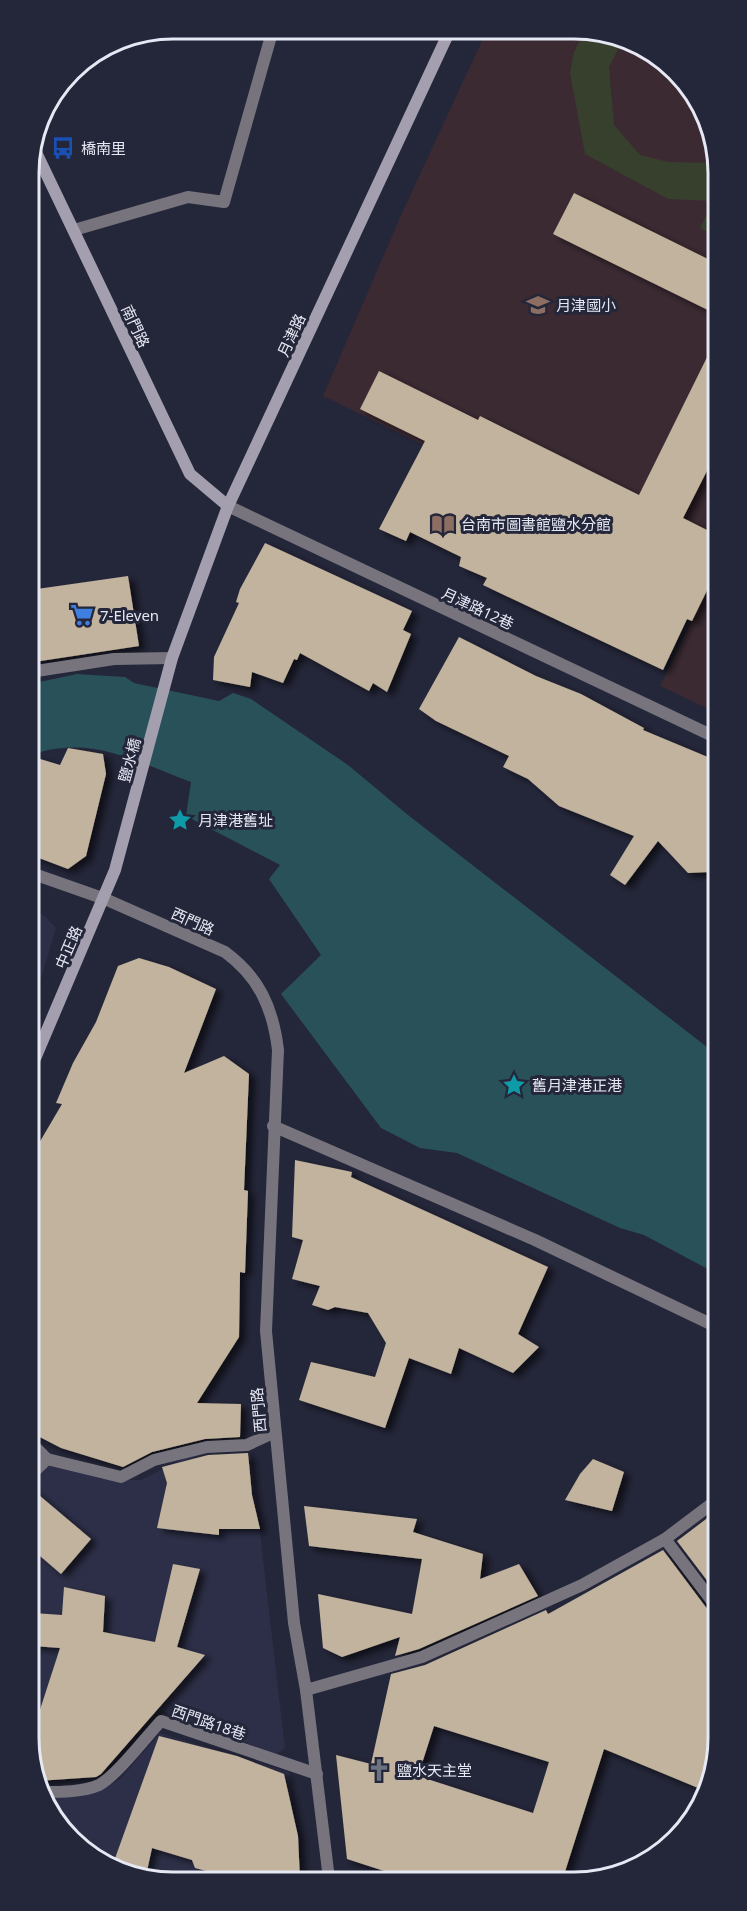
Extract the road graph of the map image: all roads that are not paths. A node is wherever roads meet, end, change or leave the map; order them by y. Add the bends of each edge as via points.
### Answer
1 (270, 39) edge
2 (446, 39) edge
3 (40, 159) edge
4 (74, 230) junction
5 (228, 506) junction
6 (172, 657) junction
7 (39, 671) edge
8 (708, 734) edge
9 (115, 870) joint
10 (39, 876) edge
11 (105, 899) junction
12 (39, 1050) edge
13 (273, 1126) junction
14 (708, 1323) edge
15 (275, 1432) junction
16 (39, 1452) edge
17 (46, 1459) junction
18 (39, 1467) edge
19 (708, 1506) edge
20 (665, 1539) junction
21 (708, 1596) edge
22 (306, 1690) junction
23 (317, 1774) junction
24 (51, 1792) edge
25 (328, 1872) edge

1 - 4 street via 224,202 188,197
2 - 5 street, 月津路
3 - 4 street, 南門路
4 - 5 street, 南門路 via 190,474
5 - 6 street, 月津路
5 - 8 street, 月津路12巷
6 - 7 street via 114,659
6 - 9 street, 鹽水橋
9 - 11 street, 中正路
10 - 11 street, 西門路
11 - 12 street, 中正路
11 - 13 street, 西門路 via 225,952 250,974 271,1008 275,1027 278,1050
13 - 14 street via 525,1235
13 - 15 street, 西門路 via 266,1331
15 - 17 street via 248,1445 207,1447 154,1460 121,1477
15 - 22 street, 西門路 via 294,1623
16 - 17 street
17 - 18 street
19 - 20 street
20 - 21 street
20 - 22 street via 582,1585 422,1657
22 - 23 street, 西門路
23 - 24 street, 西門路18巷 via 160,1721 99,1784
23 - 25 street, 西門路

